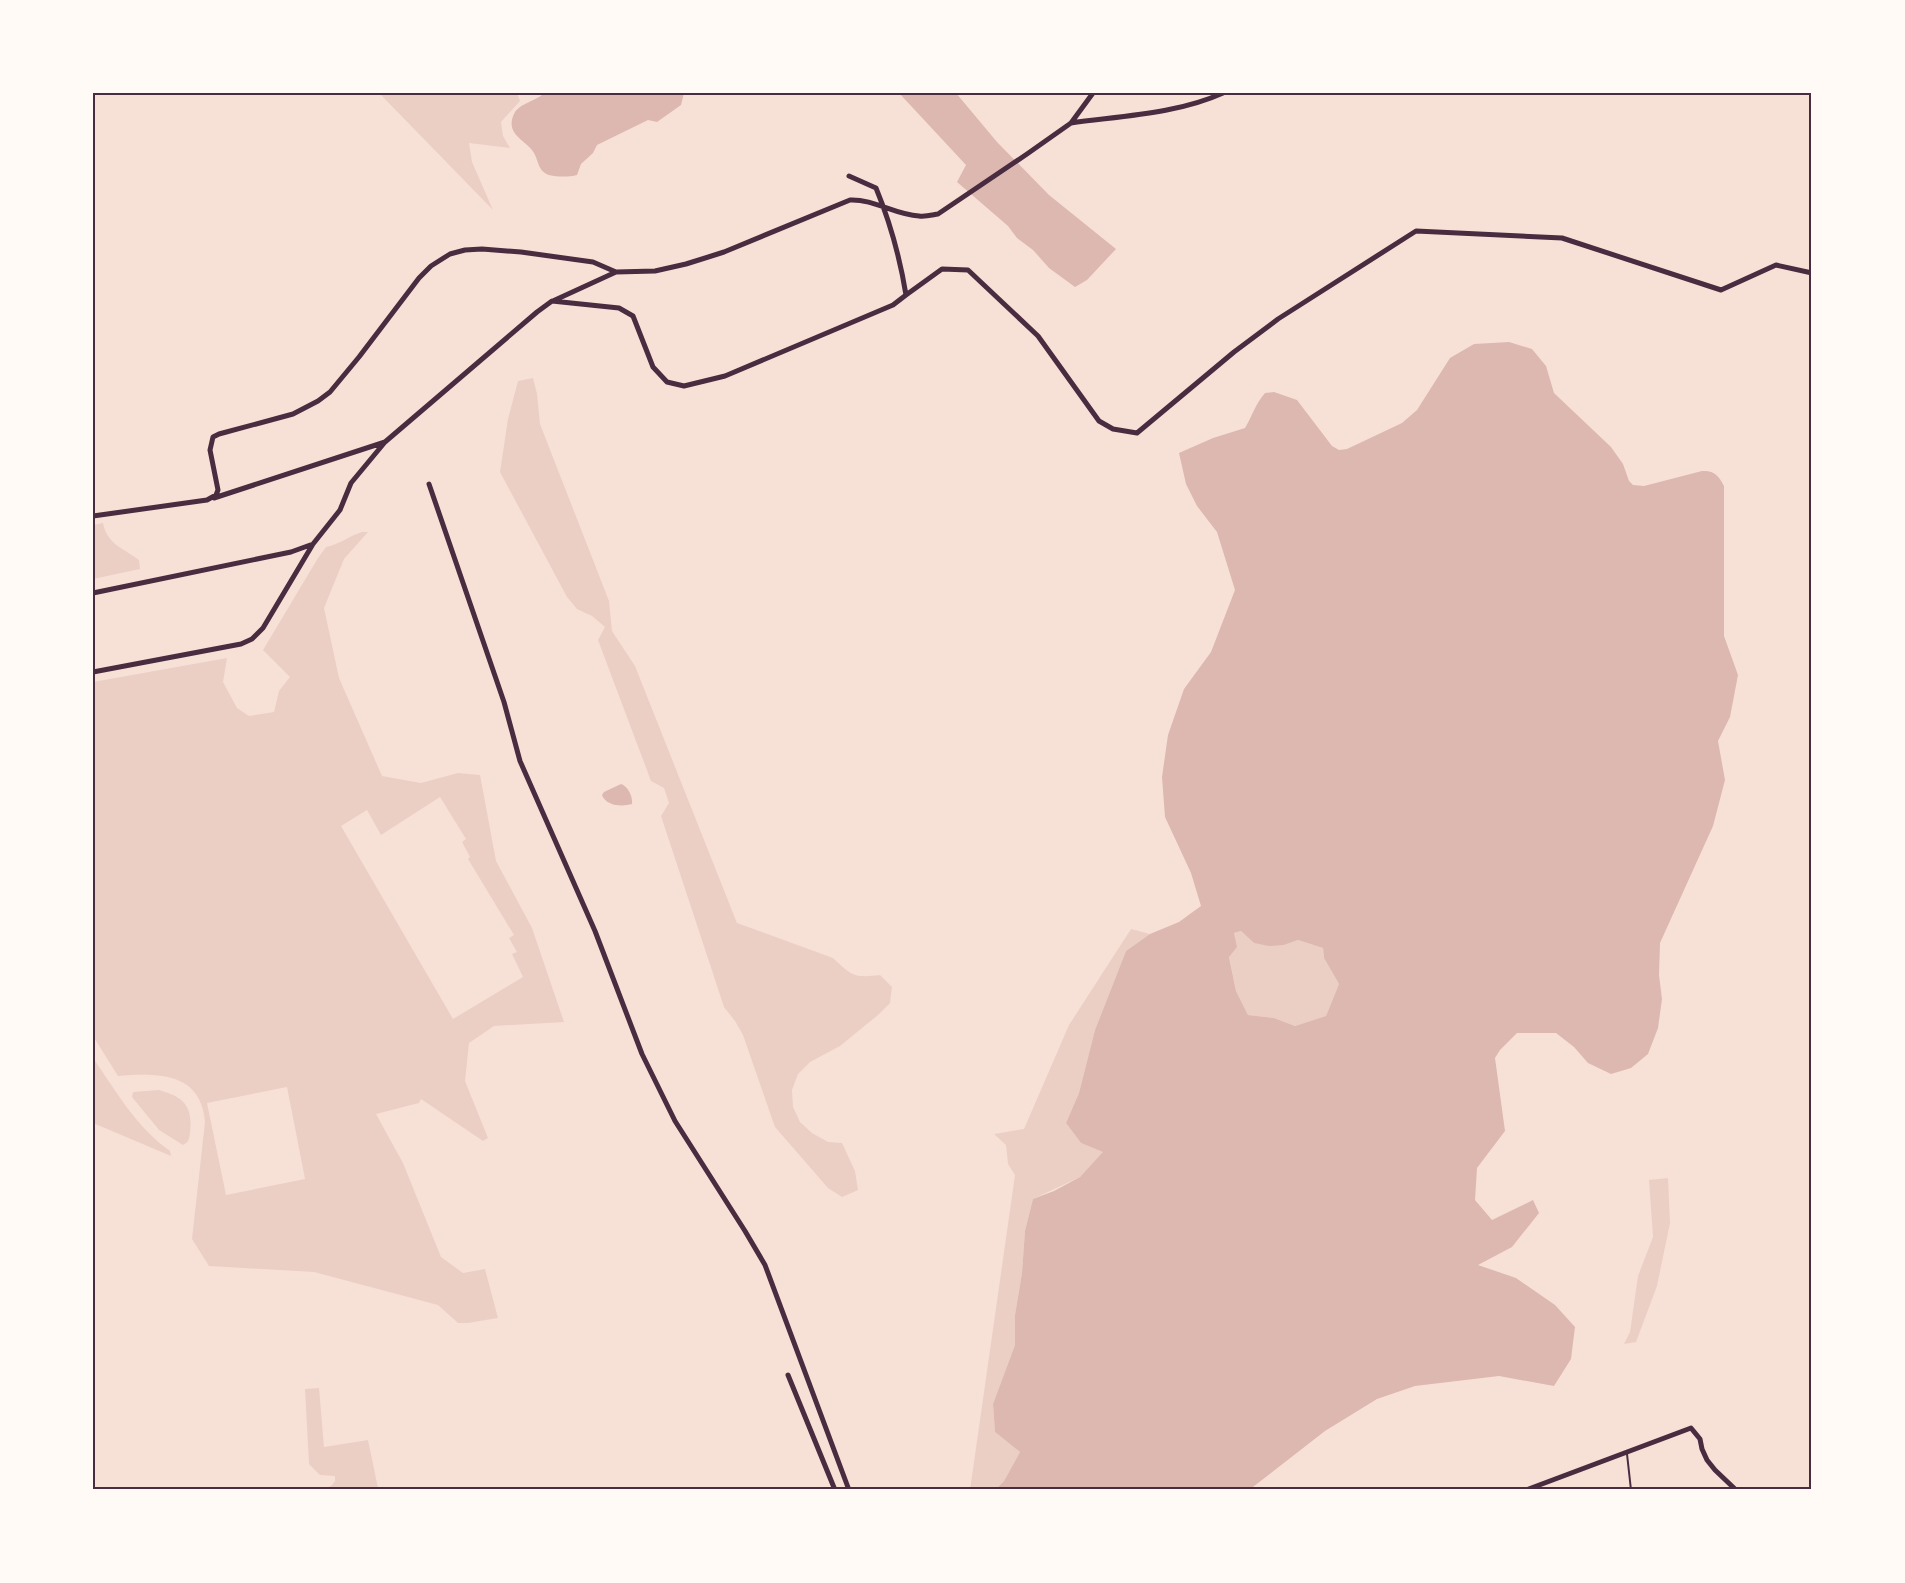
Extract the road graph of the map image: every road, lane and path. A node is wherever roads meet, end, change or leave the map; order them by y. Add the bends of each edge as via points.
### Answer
1 (1093, 93) edge
2 (1223, 93) edge
3 (1071, 123) junction
4 (849, 176) dead end
5 (884, 208) junction
6 (616, 272) junction
7 (1812, 273) edge
8 (906, 295) junction
9 (552, 301) junction
10 (385, 442) junction
11 (429, 484) dead end
12 (213, 498) junction
13 (93, 516) edge
14 (313, 544) junction
15 (93, 592) edge
16 (93, 672) edge
17 (788, 1375) dead end
18 (1627, 1453) junction
19 (835, 1490) edge
20 (849, 1490) edge
21 (1526, 1490) edge
22 (1631, 1490) edge
23 (1736, 1490) edge

1 - 3 street
2 - 3 street via 1202,103
3 - 5 street via 938,213 920,217
4 - 5 street via 876,188
5 - 6 street via 863,199 850,200 686,264 655,271
5 - 8 street
6 - 9 street
6 - 12 street via 593,262 521,252 482,249 450,254 419,278 330,392 293,414 213,437 210,450 218,490
7 - 8 street via 1776,265 1721,290 1562,238 1416,231 1278,319 1137,433 1113,429 1099,421 1038,336 968,270 942,269
8 - 9 street via 893,305 735,371 684,386 667,382 653,367 633,316 619,308
9 - 10 street
10 - 12 street
10 - 14 street via 351,483 340,510
11 - 20 street via 504,702 520,761 595,931 642,1054 675,1121 765,1266
12 - 13 street
14 - 15 street via 291,552
14 - 16 street via 263,628 252,639
17 - 19 street
18 - 21 street
18 - 22 lane
18 - 23 street via 1691,1428 1700,1438 1707,1460

